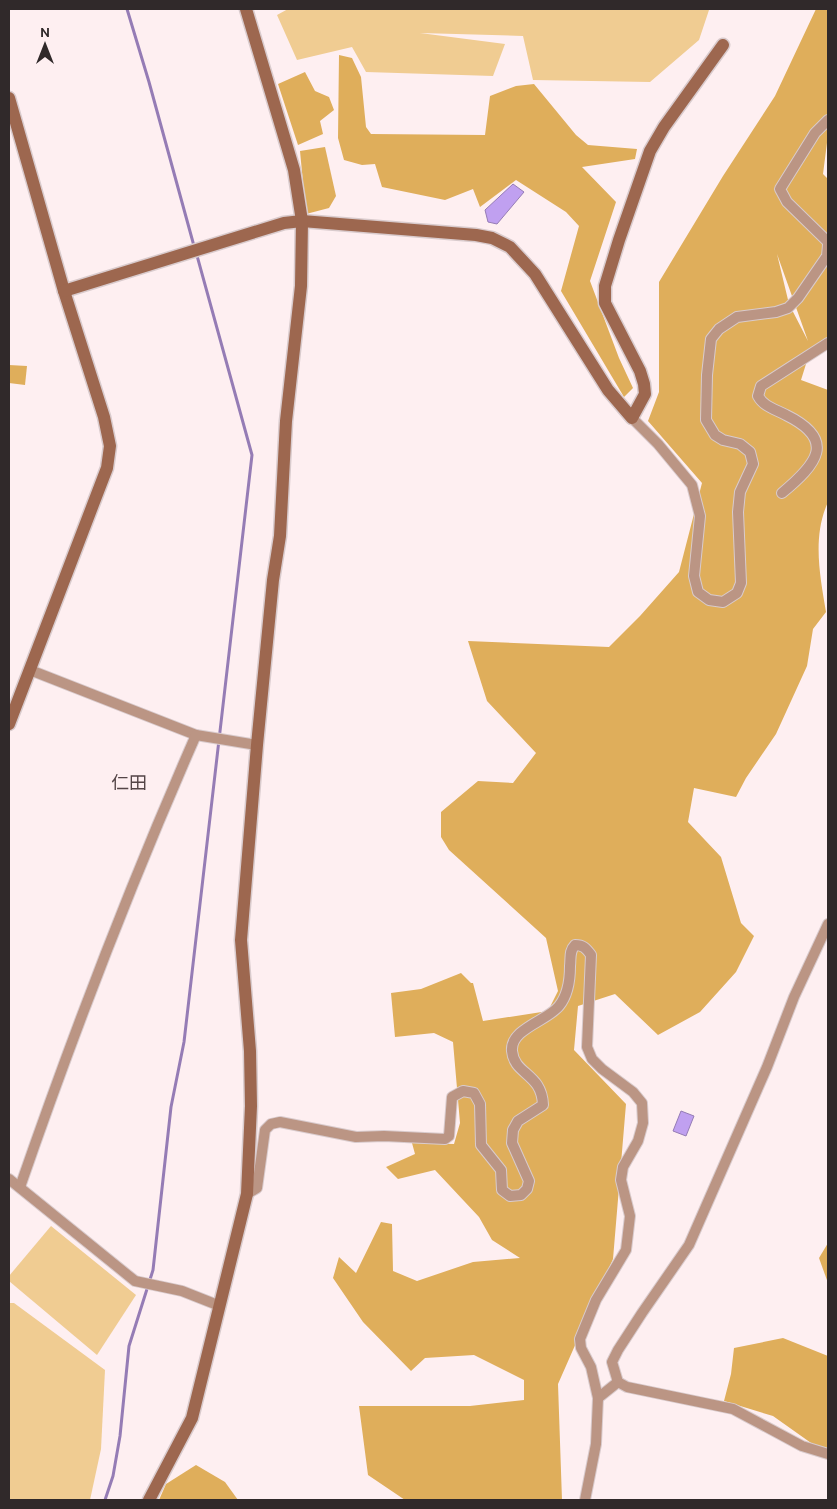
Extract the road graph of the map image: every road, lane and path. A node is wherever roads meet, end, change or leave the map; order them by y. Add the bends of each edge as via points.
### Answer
1 (246, 9) edge
2 (723, 45) dead end
3 (9, 98) edge
4 (828, 120) edge
5 (302, 221) junction
6 (828, 242) edge
7 (828, 246) edge
8 (64, 291) junction
9 (828, 343) edge
10 (632, 418) junction
11 (782, 493) dead end
12 (30, 670) junction
13 (9, 724) edge
14 (196, 735) junction
15 (257, 744) junction
16 (828, 924) edge
17 (9, 1179) edge
18 (20, 1187) junction
19 (247, 1194) junction
20 (220, 1306) junction
21 (618, 1382) junction
22 (598, 1398) junction
23 (828, 1454) edge
24 (149, 1500) edge
25 (585, 1500) edge

1 - 5 street via 294,170
2 - 10 street via 650,151 605,286 605,303 644,384 645,394
3 - 8 street
4 - 6 street via 815,133 780,189 787,202
5 - 8 street via 284,223
5 - 10 street via 476,235 510,247 534,274 608,390
5 - 15 street via 301,286 286,420 280,536 272,580
7 - 10 street via 827,256 788,308 737,317 718,329 711,339 706,420 715,435 740,444 750,452 753,464 740,492 741,583 737,593 723,602 709,600 698,592 694,576 700,516 692,485
8 - 12 street via 110,446 107,468
9 - 11 street via 761,386 758,396 762,403 802,422 813,432 818,443 817,455 804,475
12 - 13 street
12 - 14 street
14 - 15 street
14 - 18 street via 169,795 58,1078
15 - 19 street via 241,940 250,1051
16 - 21 street via 689,1244 612,1362
17 - 18 street
18 - 20 street via 134,1281 182,1291
19 - 20 street
19 - 22 street via 257,1188 266,1130 271,1124 280,1122 356,1137 445,1139 450,1136 452,1097 463,1091 474,1093 480,1104 480,1145 500,1170 502,1190 510,1196 521,1195 529,1181 512,1143 513,1130 518,1121 543,1105 536,1081 519,1067 512,1053 512,1044 517,1035 554,1012 566,998 571,950 574,945 582,945 591,955 587,1046 592,1059 602,1070 634,1092 642,1103 643,1123 638,1141 623,1167 621,1180 630,1216 626,1250 596,1300 580,1339 581,1348 592,1368
20 - 24 street via 192,1418
21 - 22 street
21 - 23 street via 627,1388 733,1409 802,1446
22 - 25 street via 596,1444

